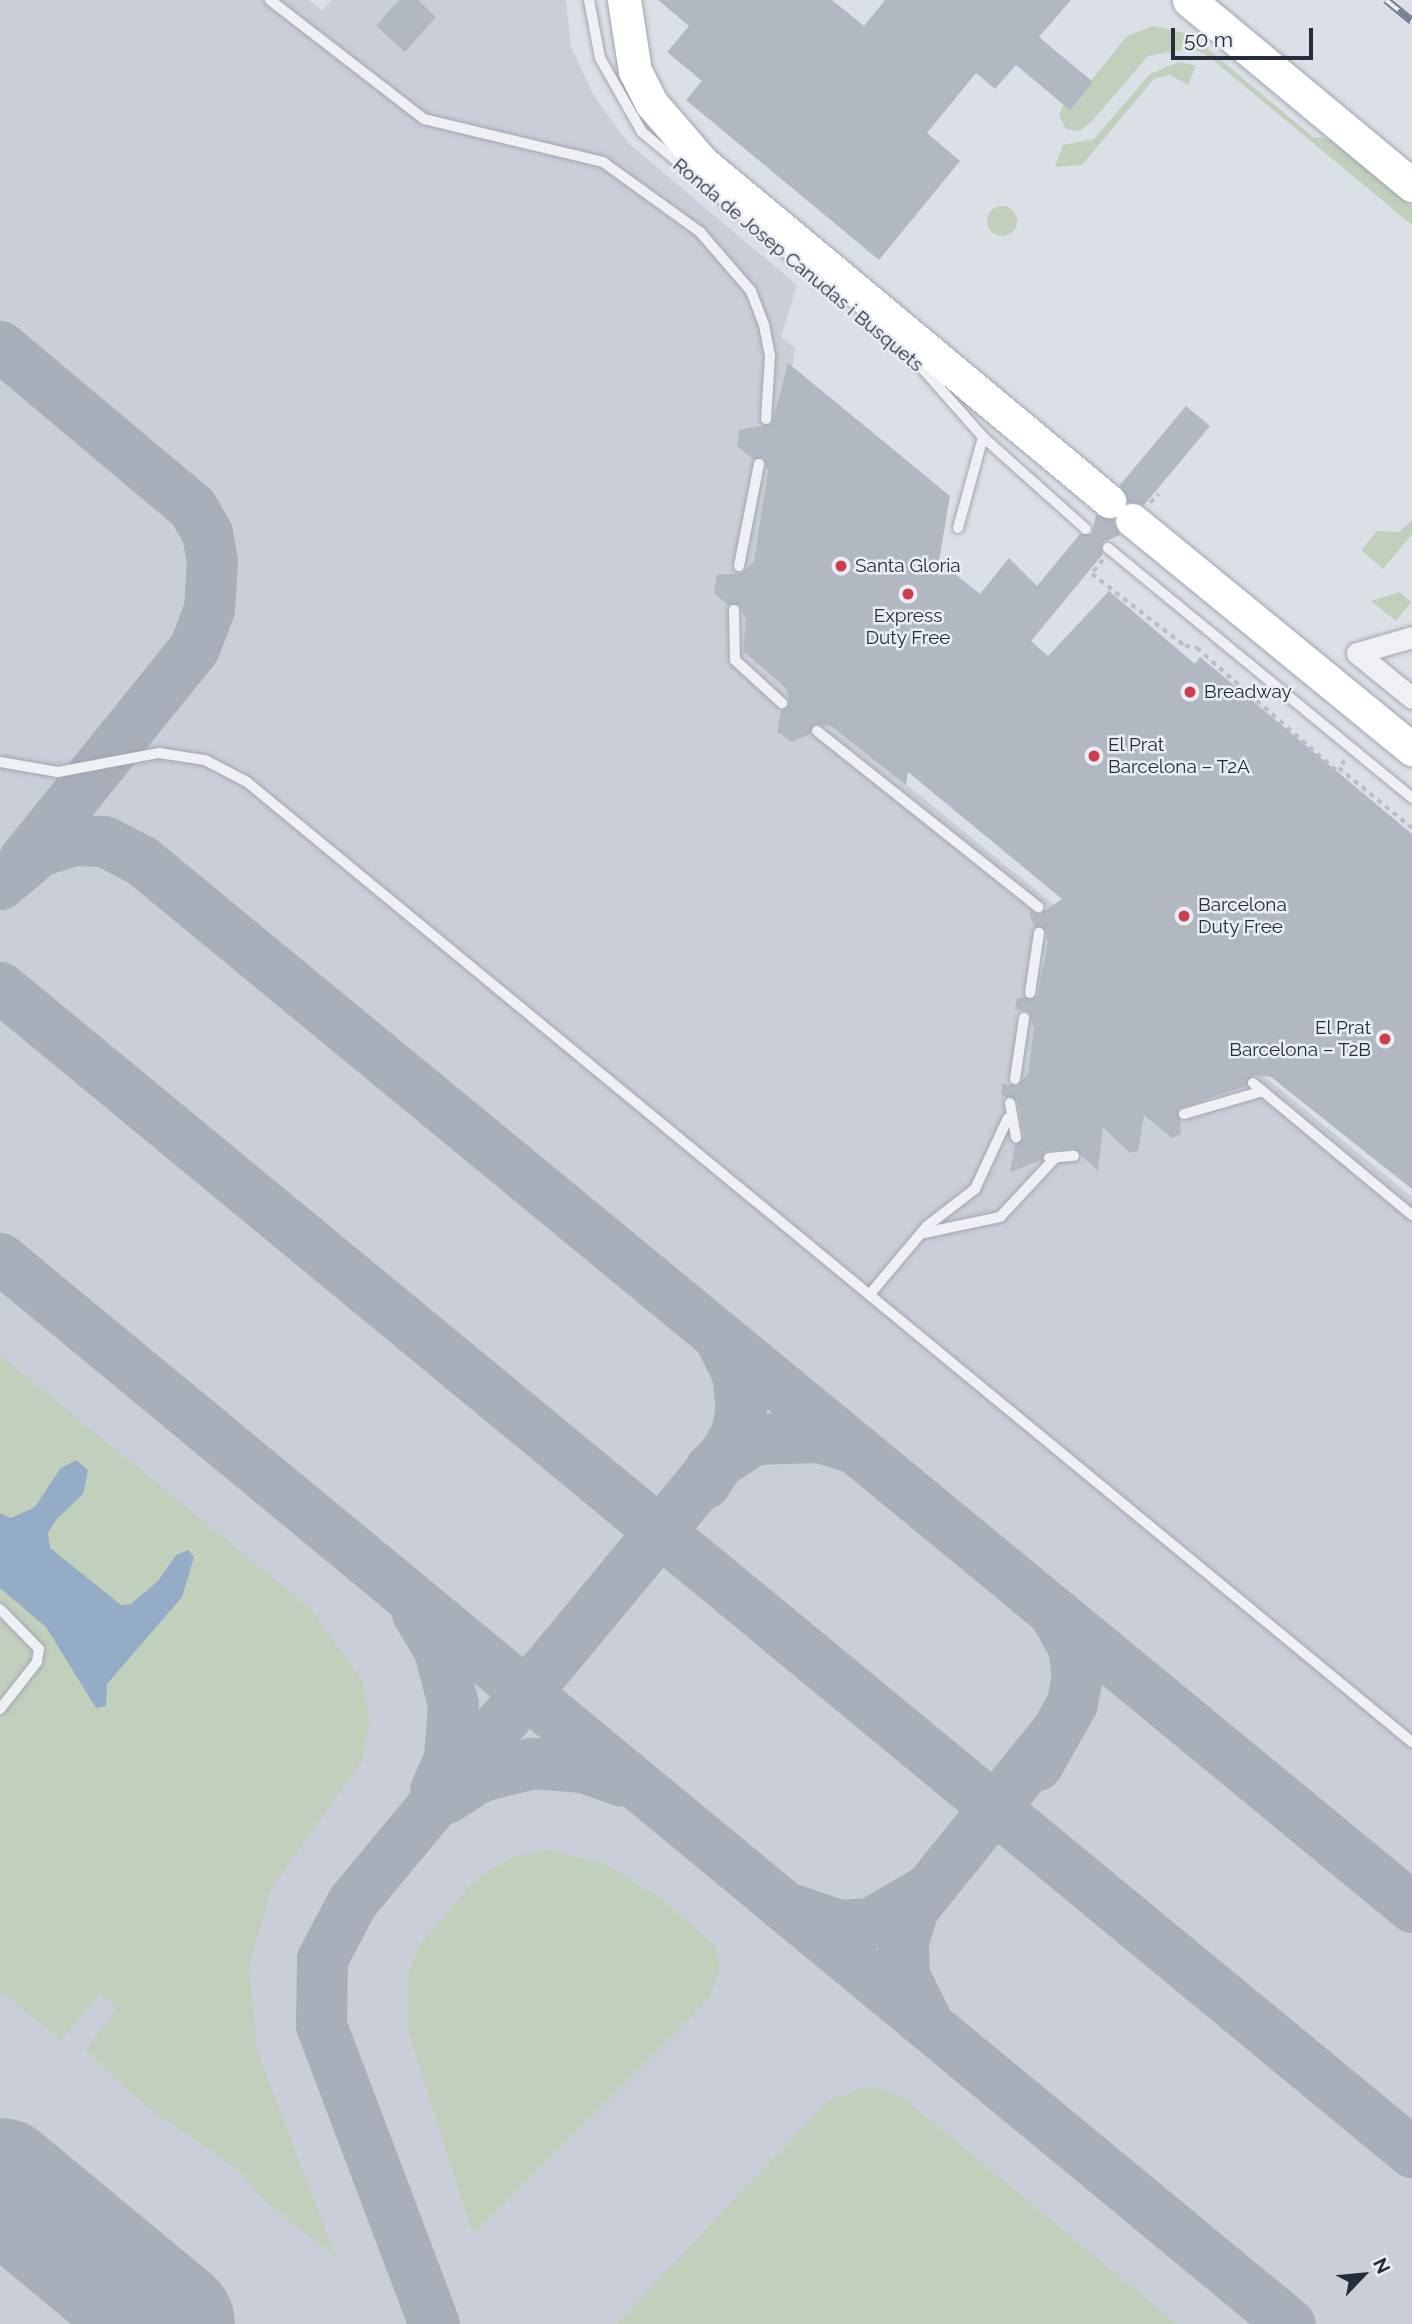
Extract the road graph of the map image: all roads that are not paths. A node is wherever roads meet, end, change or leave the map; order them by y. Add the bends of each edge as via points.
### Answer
1 (270, 0) edge
2 (589, 0) edge
3 (624, 0) edge
4 (1189, 0) edge
5 (1412, 184) edge
6 (828, 288) dead end
7 (901, 348) dead end
8 (766, 419) dead end
9 (983, 437) junction
10 (759, 464) dead end
11 (958, 528) dead end
12 (1086, 529) dead end
13 (1108, 548) dead end
14 (739, 566) dead end
15 (734, 610) dead end
16 (1412, 637) edge
17 (1412, 698) edge
18 (782, 704) dead end
19 (817, 731) dead end
20 (1412, 749) edge
21 (0, 762) edge
22 (1412, 798) edge
23 (1034, 906) dead end
24 (1039, 933) dead end
25 (1030, 993) dead end
26 (1024, 1018) dead end
27 (1015, 1079) dead end
28 (1253, 1083) dead end
29 (1263, 1091) junction
30 (1010, 1103) dead end
31 (1184, 1114) dead end
32 (1008, 1118) junction
33 (1016, 1137) dead end
34 (1074, 1156) dead end
35 (1412, 1216) edge
36 (916, 1239) junction
37 (870, 1294) junction
38 (0, 1609) edge
39 (0, 1709) edge
40 (1412, 1742) edge

1 - 8 lane via 424,119 603,162 700,232 751,292 764,325 770,356
2 - 6 lane, Ronda de Josep Canudas i Busquets via 600,58 642,132
3 - 20 main road, Ronda de Josep Canudas i Busquets via 635,71 674,132 1120,511
4 - 5 main road
7 - 9 lane, Ronda de Josep Canudas i Busquets
9 - 11 lane
9 - 12 lane, Ronda de Josep Canudas i Busquets
10 - 14 lane
13 - 22 lane
15 - 18 lane via 735,660
16 - 17 street via 1357,653
19 - 23 lane
21 - 37 lane via 58,772 159,753 205,760 247,782
24 - 25 lane
26 - 27 lane
28 - 29 lane
29 - 31 lane
29 - 35 lane
30 - 32 lane
32 - 33 lane
32 - 36 lane via 975,1189
34 - 36 lane via 1052,1158 1000,1217 932,1229
36 - 37 lane
37 - 40 lane
38 - 39 lane via 39,1649 37,1662

